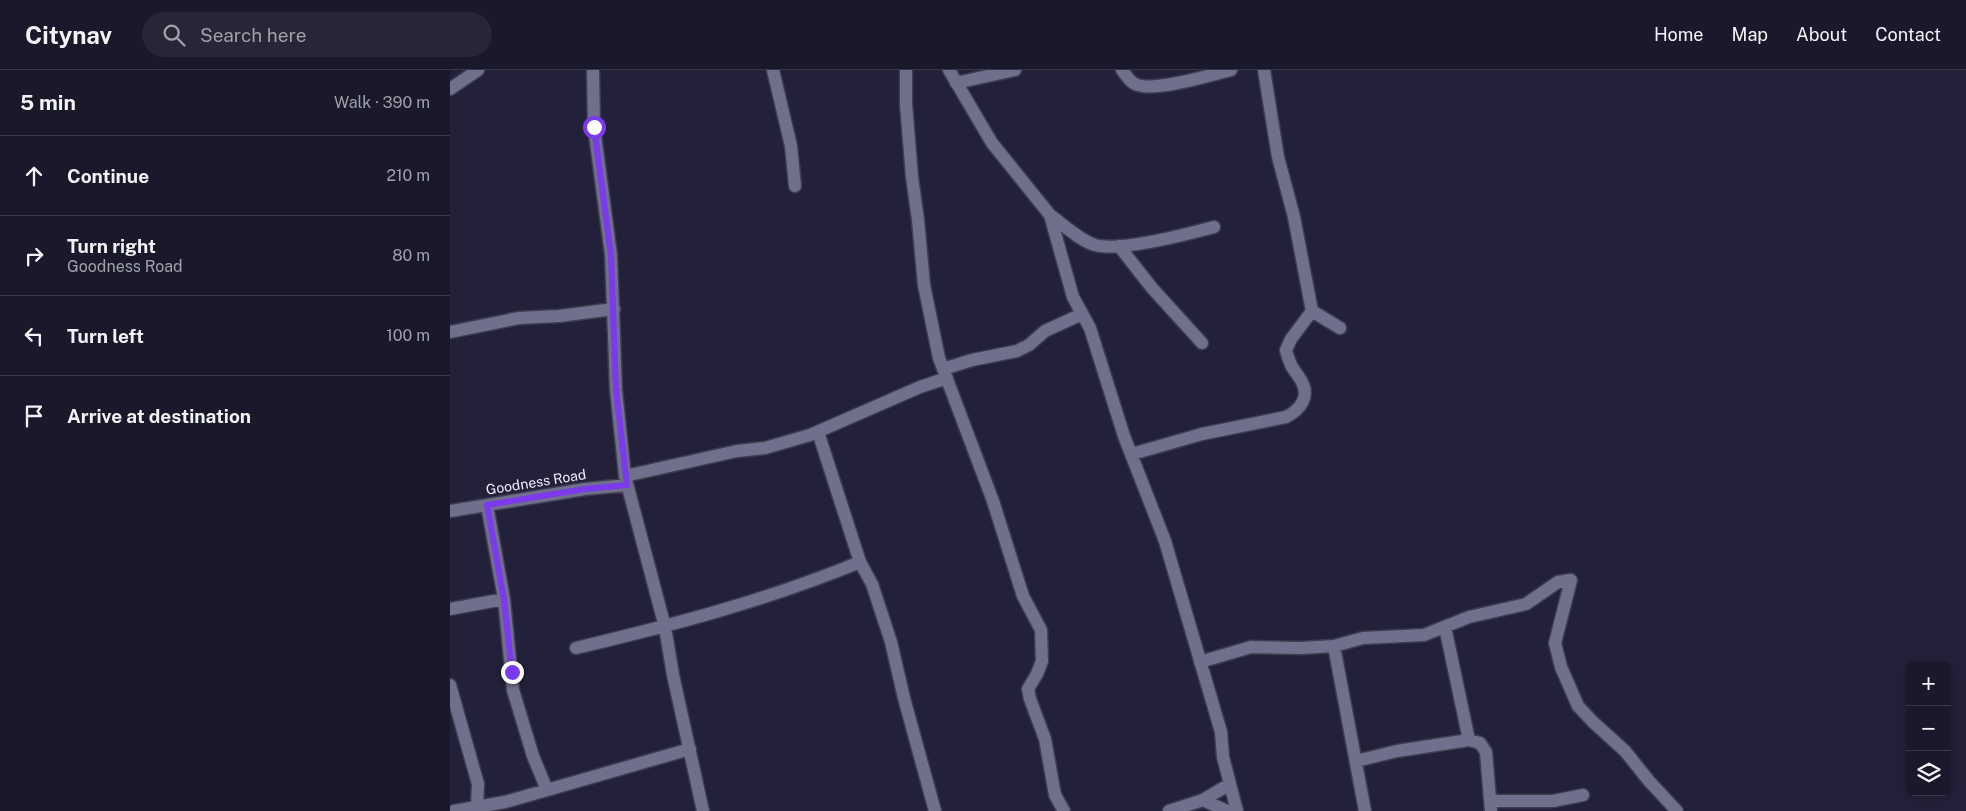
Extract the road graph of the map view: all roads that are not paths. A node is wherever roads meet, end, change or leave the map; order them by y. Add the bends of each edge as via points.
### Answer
1 (478, 70) edge
2 (593, 70) edge
3 (773, 70) edge
4 (906, 70) edge
5 (949, 70) edge
6 (1015, 70) edge
7 (1232, 70) edge
8 (1264, 70) edge
9 (1127, 73) edge
10 (956, 83) junction
11 (450, 89) edge
12 (795, 186) dead end
13 (1050, 215) junction
14 (1214, 227) dead end
15 (1119, 246) junction
16 (614, 309) junction
17 (1312, 311) junction
18 (1082, 314) junction
19 (1340, 328) dead end
20 (450, 332) edge
21 (1202, 343) dead end
22 (945, 374) junction
23 (818, 432) junction
24 (1132, 454) junction
25 (626, 480) junction
26 (487, 505) junction
27 (450, 511) edge
28 (860, 562) junction
29 (504, 600) junction
30 (450, 609) edge
31 (664, 627) junction
32 (1445, 627) junction
33 (1334, 646) junction
34 (576, 648) dead end
35 (1200, 662) junction
36 (450, 685) edge
37 (1469, 740) junction
38 (690, 749) junction
39 (1356, 761) junction
40 (1230, 784) junction
41 (547, 790) junction
42 (1583, 795) dead end
43 (1204, 800) junction
44 (477, 805) junction
45 (1490, 806) edge
46 (454, 811) edge
47 (702, 811) edge
48 (935, 811) edge
49 (1064, 811) edge
50 (1169, 811) edge
51 (1227, 811) edge
52 (1237, 811) edge
53 (1365, 811) edge
54 (1677, 811) edge

1 - 11 street
2 - 16 street via 594,127 611,255
3 - 12 street via 791,146
4 - 22 street via 912,177 924,285
5 - 10 street
6 - 10 street
7 - 9 street via 1151,87 1135,84
8 - 17 street via 1278,156 1294,217
10 - 13 street via 992,143
13 - 15 street via 1086,241
13 - 18 street via 1073,297
14 - 15 street
15 - 21 street
16 - 20 street via 519,318
16 - 25 street via 616,390
17 - 19 street
17 - 24 street via 1286,350 1305,391 1304,400 1294,413
18 - 22 street, Goodness Road via 1045,331 1017,351 972,360
18 - 24 street via 1099,354
22 - 23 street, Goodness Road
22 - 49 street via 993,501 1023,596 1041,630 1042,661 1028,689 1045,738 1055,795
23 - 25 street, Goodness Road via 765,448 737,451
23 - 28 street
24 - 35 street via 1165,541
25 - 26 street, Goodness Road
25 - 31 street
26 - 27 street, Goodness Road
26 - 29 street
28 - 31 street via 765,598
28 - 48 street via 872,584 891,642
29 - 30 street
29 - 41 street via 513,690
31 - 34 street
31 - 38 street
32 - 33 street via 1424,635 1363,638
32 - 37 street
32 - 54 street via 1469,617 1526,604 1558,582 1571,580 1555,643 1561,667 1578,706 1625,751
33 - 35 street via 1251,647
33 - 39 street
35 - 40 street via 1221,732
36 - 44 street via 478,784
37 - 39 street via 1397,750
37 - 45 street via 1480,743 1486,752
38 - 41 street
38 - 47 street
39 - 53 street
40 - 43 street
40 - 52 street
41 - 44 street via 505,802
42 - 45 street
43 - 50 street
43 - 51 street
44 - 46 street

